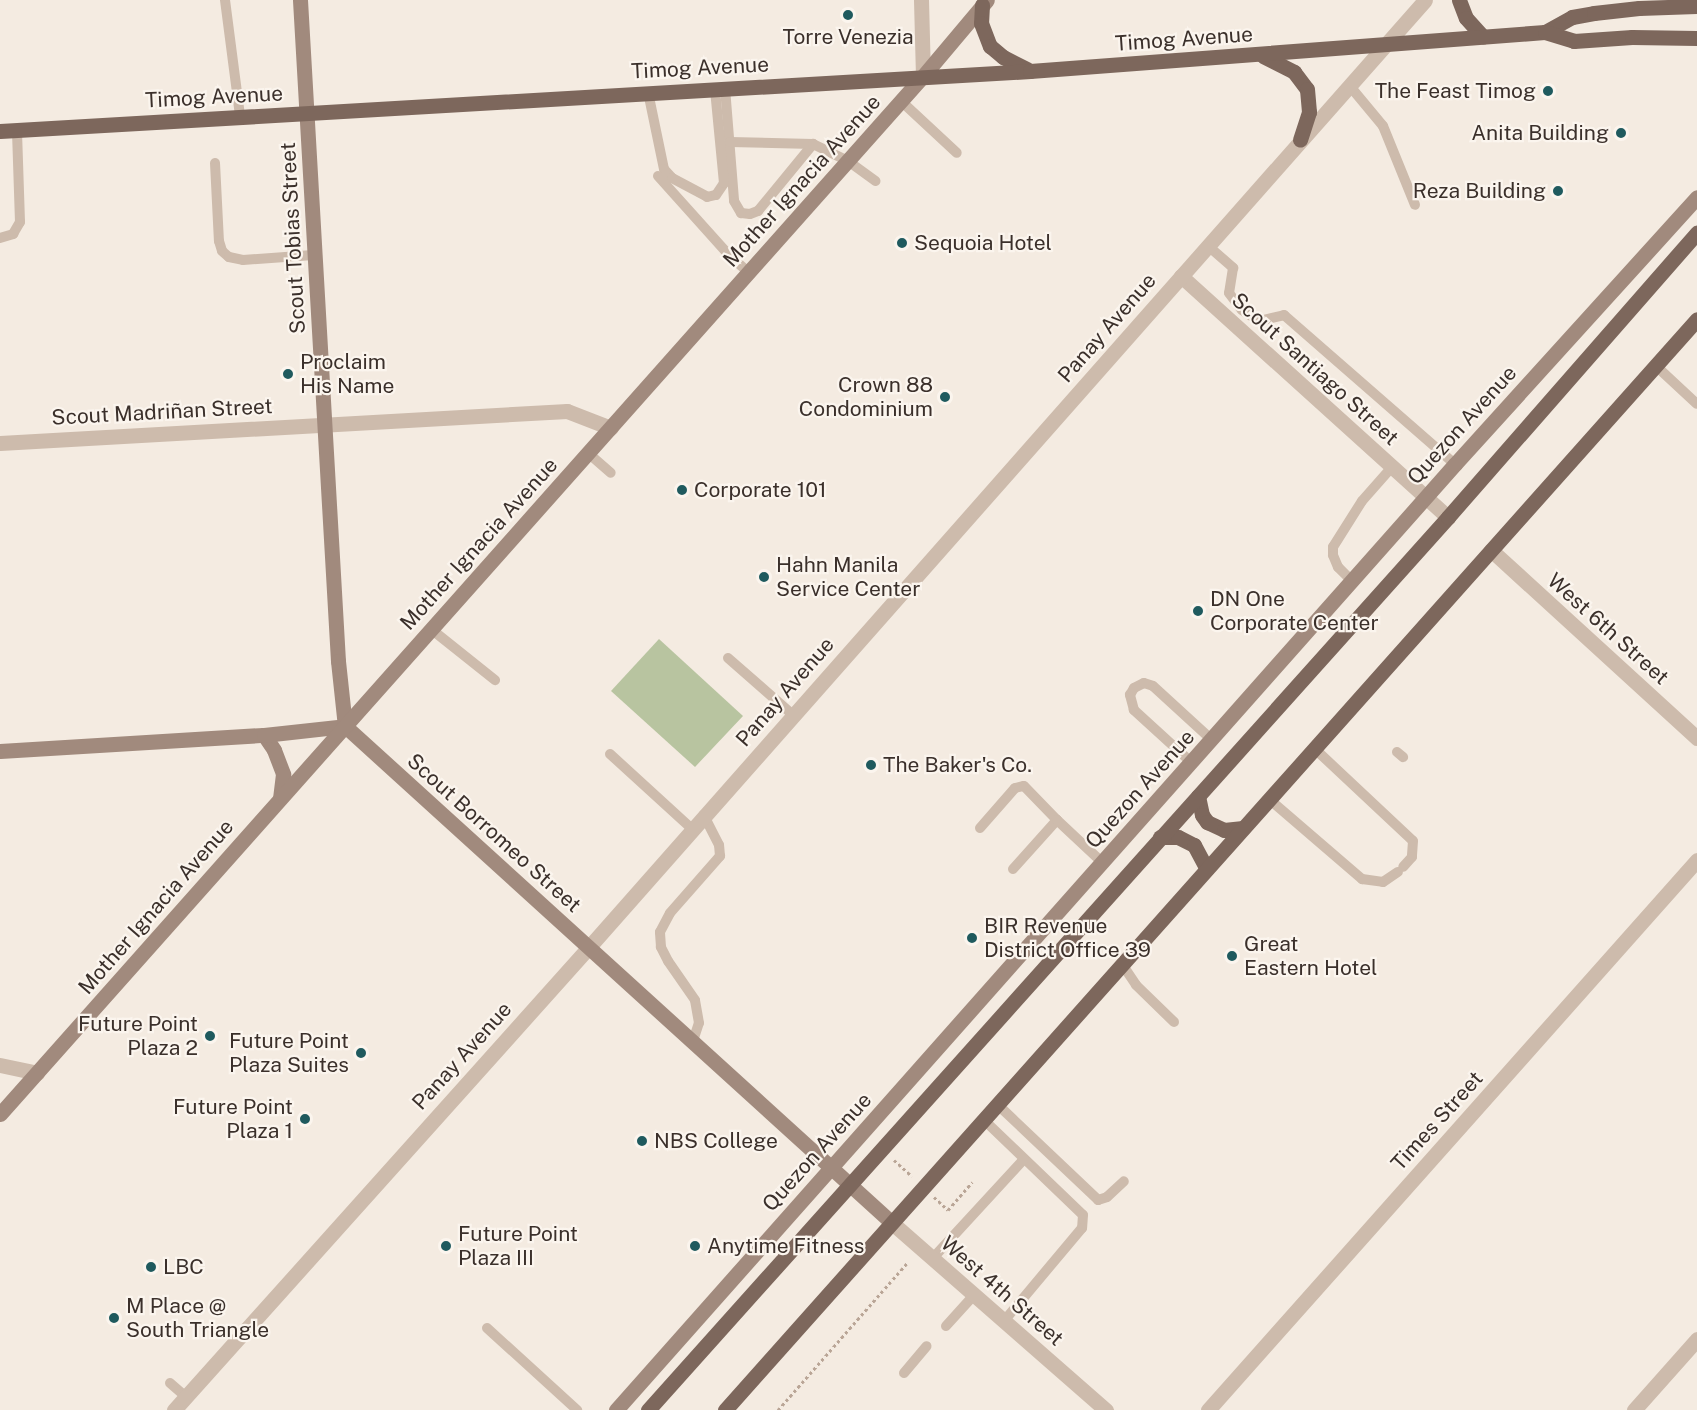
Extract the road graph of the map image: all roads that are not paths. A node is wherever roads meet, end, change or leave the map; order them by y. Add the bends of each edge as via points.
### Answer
1 (225, 0) edge
2 (300, 0) edge
3 (921, 0) edge
4 (1425, 0) edge
5 (1459, 0) edge
6 (985, 3) edge
7 (1697, 6) edge
8 (1545, 32) junction
9 (1483, 37) junction
10 (1697, 38) edge
11 (1384, 45) junction
12 (1260, 55) junction
13 (1030, 71) junction
14 (923, 76) junction
15 (1349, 85) junction
16 (720, 88) junction
17 (648, 92) junction
18 (901, 101) junction
19 (307, 112) junction
20 (240, 116) junction
21 (17, 130) junction
22 (0, 131) edge
23 (1300, 140) junction
24 (730, 142) junction
25 (813, 144) junction
26 (957, 153) dead end
27 (848, 161) junction
28 (216, 163) dead end
29 (658, 176) dead end
30 (876, 181) dead end
31 (1697, 197) edge
32 (1415, 205) dead end
33 (1697, 233) edge
34 (0, 238) edge
35 (1207, 245) junction
36 (313, 255) junction
37 (748, 272) junction
38 (1181, 276) junction
39 (1697, 318) edge
40 (1655, 365) junction
41 (1697, 404) edge
42 (324, 424) junction
43 (611, 428) junction
44 (0, 443) edge
45 (588, 453) junction
46 (1455, 464) junction
47 (1392, 467) junction
48 (611, 473) dead end
49 (1426, 497) junction
50 (1448, 517) junction
51 (1491, 550) junction
52 (1352, 581) junction
53 (431, 629) junction
54 (728, 658) dead end
55 (495, 680) dead end
56 (793, 715) junction
57 (345, 726) junction
58 (264, 735) junction
59 (1697, 738) edge
60 (1212, 740) junction
61 (1315, 749) junction
62 (0, 751) edge
63 (610, 754) dead end
64 (1192, 763) junction
65 (1198, 796) junction
66 (280, 798) junction
67 (1269, 799) junction
68 (705, 815) junction
69 (1057, 820) junction
70 (980, 828) dead end
71 (1243, 828) junction
72 (692, 829) junction
73 (1160, 837) junction
74 (1697, 860) edge
75 (1103, 862) junction
76 (1207, 868) junction
77 (1013, 869) dead end
78 (589, 947) junction
79 (1122, 964) junction
80 (1174, 1022) dead end
81 (693, 1041) junction
82 (0, 1065) edge
83 (37, 1073) junction
84 (998, 1105) junction
85 (0, 1114) edge
86 (984, 1120) junction
87 (1024, 1159) junction
88 (831, 1167) junction
89 (1124, 1181) dead end
90 (850, 1186) junction
91 (871, 1204) joint
92 (891, 1222) junction
93 (933, 1258) junction
94 (974, 1295) junction
95 (1004, 1321) junction
96 (946, 1326) dead end
97 (487, 1328) dead end
98 (1697, 1339) edge
99 (927, 1346) dead end
100 (904, 1372) dead end
101 (170, 1383) dead end
102 (186, 1397) junction
103 (174, 1410) edge
104 (577, 1410) edge
105 (616, 1410) edge
106 (648, 1410) edge
107 (725, 1410) edge
108 (1106, 1410) edge
109 (1208, 1410) edge
110 (1634, 1410) edge

1 - 20 lane
2 - 19 street, Scout Tobias Street
3 - 14 street
4 - 11 street, Panay Avenue
5 - 9 main road via 1466,18
6 - 13 main road via 981,23 990,46
6 - 14 street, Mother Ignacia Avenue
7 - 8 main road, Timog Avenue via 1594,13 1572,17
8 - 9 main road, Timog Avenue
8 - 10 main road, Timog Avenue via 1575,41
9 - 11 main road, Timog Avenue
11 - 12 main road, Timog Avenue
11 - 15 street, Panay Avenue
12 - 13 main road, Timog Avenue
12 - 23 main road via 1294,72 1307,89 1309,112
13 - 14 main road, Timog Avenue
14 - 16 main road, Timog Avenue
14 - 18 street, Mother Ignacia Avenue
15 - 23 street, Panay Avenue
15 - 32 lane via 1383,126
16 - 17 main road, Timog Avenue
16 - 17 lane via 724,183 722,189 707,198 664,169
16 - 24 lane
17 - 19 main road, Timog Avenue
18 - 26 lane
18 - 27 street, Mother Ignacia Avenue
19 - 20 main road, Timog Avenue
19 - 36 street, Scout Tobias Street
20 - 21 main road, Timog Avenue
21 - 22 main road, Timog Avenue
21 - 34 lane via 20,222 13,234
23 - 35 street, Panay Avenue
24 - 25 lane
24 - 25 lane via 734,201 741,213 750,214 758,211
25 - 27 lane
27 - 30 lane
27 - 37 street, Mother Ignacia Avenue
28 - 36 lane via 222,251 243,260
29 - 37 lane
31 - 46 street, Quezon Avenue
33 - 50 main road
35 - 38 street, Panay Avenue
35 - 46 lane via 1233,268 1229,293 1234,303 1259,321 1284,315
36 - 42 street, Scout Tobias Street
37 - 43 street, Mother Ignacia Avenue
38 - 47 street, Scout Santiago Street
38 - 56 street, Panay Avenue
39 - 40 main road
40 - 41 lane
40 - 51 main road
42 - 43 street, Scout Madriñan Street via 567,411
42 - 44 street, Scout Madriñan Street
42 - 57 street, Scout Tobias Street
43 - 45 street, Mother Ignacia Avenue
45 - 48 lane
45 - 53 street, Mother Ignacia Avenue
46 - 49 street, Quezon Avenue
47 - 49 street, Scout Santiago Street
47 - 52 lane via 1362,501 1334,547 1338,567
49 - 50 street, Scout Santiago Street
49 - 52 street, Quezon Avenue
50 - 65 main road
51 - 59 street, West 6th Street
51 - 61 main road
52 - 60 street, Quezon Avenue
53 - 55 lane
53 - 57 street, Mother Ignacia Avenue
54 - 56 lane
56 - 68 street, Panay Avenue
57 - 58 street
57 - 66 street, Mother Ignacia Avenue
57 - 78 street, Scout Borromeo Street
58 - 62 street
58 - 66 street via 283,774
60 - 64 street, Quezon Avenue
60 - 64 lane via 1153,686 1144,683 1134,688 1130,695 1134,710
61 - 67 main road
61 - 67 lane via 1413,841 1412,857 1383,882 1362,879
63 - 72 lane
64 - 75 street, Quezon Avenue
65 - 71 main road via 1207,822 1224,830
65 - 73 main road
66 - 83 street, Mother Ignacia Avenue
67 - 71 main road
68 - 72 street, Panay Avenue
68 - 81 lane via 720,856 670,913 660,932 661,947 668,961 695,1000 699,1023
69 - 70 lane via 1024,786 1015,788
69 - 75 lane
69 - 77 lane
71 - 76 main road
72 - 78 street, Panay Avenue
73 - 76 main road via 1178,837 1194,845
73 - 90 main road
74 - 109 street, Times Street
75 - 88 street, Quezon Avenue
76 - 79 main road
78 - 81 street, Scout Borromeo Street
78 - 102 street, Panay Avenue
79 - 80 lane via 1136,985
79 - 84 main road
81 - 88 street, Scout Borromeo Street
82 - 83 street
83 - 85 street, Mother Ignacia Avenue
84 - 86 main road
84 - 89 lane via 1098,1200
86 - 87 lane
86 - 92 main road
87 - 93 lane
87 - 95 lane via 1076,1207 1084,1222
88 - 90 street, Scout Borromeo Street
88 - 105 street, Quezon Avenue
90 - 91 street, Scout Borromeo Street
90 - 106 main road
91 - 92 street, West 4th Street
92 - 93 street, West 4th Street
92 - 107 main road
93 - 94 street, West 4th Street
94 - 95 street, West 4th Street
94 - 96 lane
95 - 108 street, West 4th Street
97 - 104 lane
98 - 110 street
99 - 100 lane
101 - 102 lane
102 - 103 street, Panay Avenue

